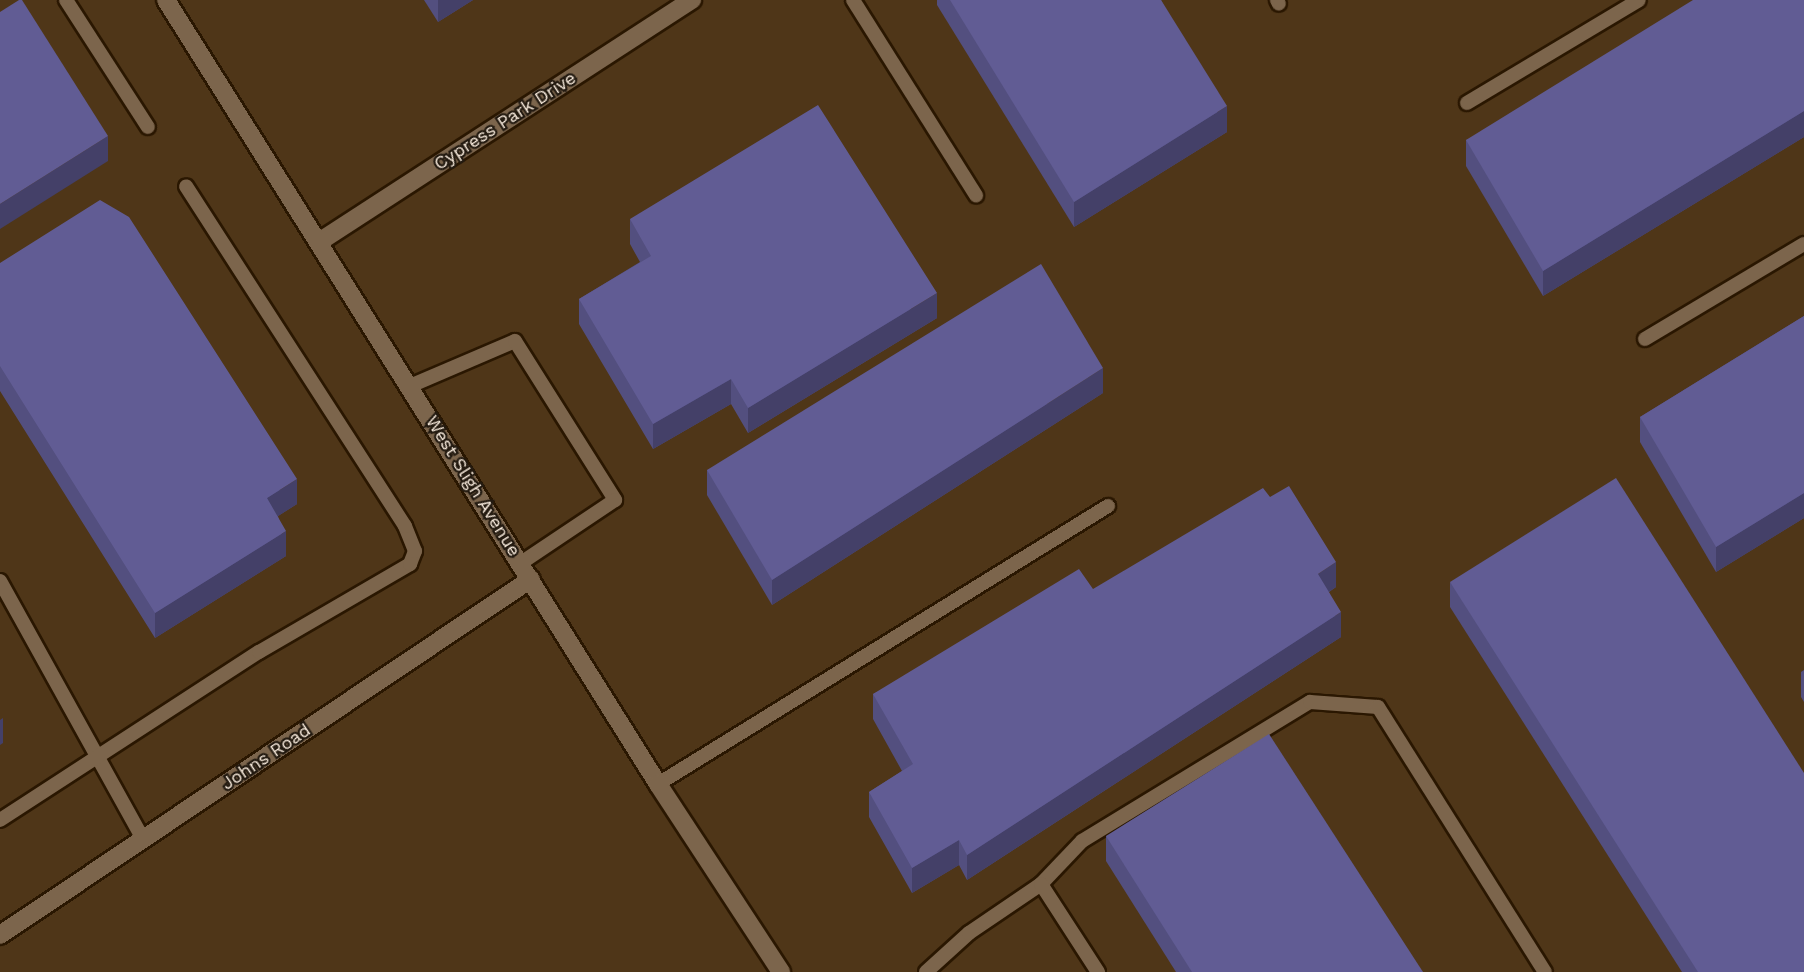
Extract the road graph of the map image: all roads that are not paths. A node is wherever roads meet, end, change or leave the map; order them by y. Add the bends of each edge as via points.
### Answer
1 (66, 0) edge
2 (166, 0) edge
3 (692, 0) edge
4 (853, 0) edge
5 (1639, 0) edge
6 (1467, 103) dead end
7 (148, 127) dead end
8 (186, 186) dead end
9 (976, 195) dead end
10 (319, 242) junction
11 (1804, 244) edge
12 (1645, 339) dead end
13 (410, 386) junction
14 (1108, 506) dead end
15 (521, 563) junction
16 (531, 579) junction
17 (0, 581) edge
18 (97, 754) junction
19 (658, 784) junction
20 (0, 820) edge
21 (143, 839) junction
22 (1041, 884) junction
23 (0, 934) edge
24 (781, 972) edge
25 (926, 972) edge
26 (1098, 972) edge
27 (1545, 972) edge

1 - 7 lane
2 - 10 street, West Sligh Avenue
3 - 10 street, Cypress Park Drive
4 - 9 lane
5 - 6 lane
8 - 18 lane via 405,526 416,550 410,564 259,652
10 - 13 street, West Sligh Avenue
11 - 12 lane
13 - 15 street, West Sligh Avenue
13 - 15 lane via 515,341 615,500
14 - 19 lane
15 - 16 street, West Sligh Avenue
16 - 19 street, West Sligh Avenue
16 - 21 street, Johns Road
17 - 18 lane
18 - 20 lane
18 - 21 lane
19 - 24 street, West Sligh Avenue
21 - 23 street, Johns Road
22 - 25 lane via 969,933
22 - 26 lane
22 - 27 lane via 1082,841 1310,702 1377,707

